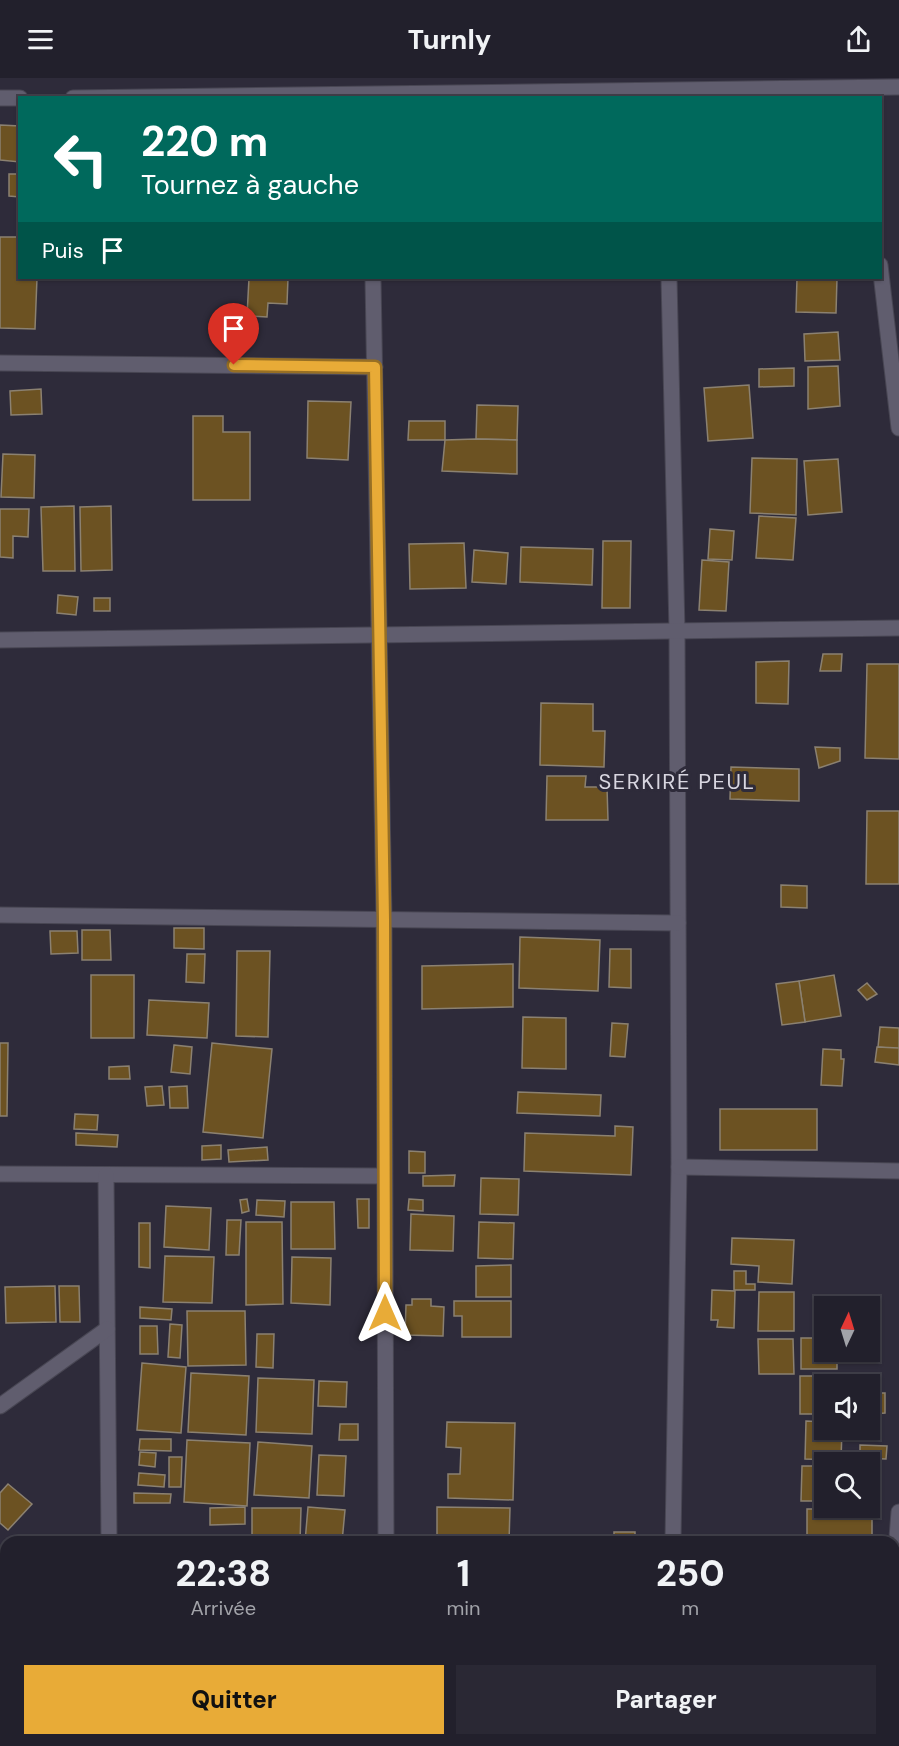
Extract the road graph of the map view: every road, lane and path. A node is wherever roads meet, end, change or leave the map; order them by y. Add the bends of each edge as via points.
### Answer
1 (899, 87) edge
2 (665, 89) edge
3 (861, 93) edge
4 (370, 96) edge
5 (0, 98) edge
6 (18, 98) edge
7 (373, 279) edge
8 (669, 279) edge
9 (882, 279) edge
10 (0, 363) edge
11 (375, 367) junction
12 (899, 428) edge
13 (899, 628) edge
14 (677, 631) junction
15 (379, 635) junction
16 (0, 640) edge
17 (0, 915) edge
18 (384, 919) junction
19 (678, 922) junction
20 (679, 1167) junction
21 (899, 1171) edge
22 (0, 1174) edge
23 (106, 1174) junction
24 (384, 1176) junction
25 (107, 1329) junction
26 (0, 1406) edge
27 (899, 1512) edge
28 (109, 1536) edge
29 (386, 1536) edge
30 (673, 1536) edge
31 (897, 1536) edge

1 - 3 street
2 - 3 street
2 - 4 street
5 - 6 street
7 - 11 street
8 - 14 street
9 - 12 street
10 - 11 street
11 - 15 street
13 - 14 street
14 - 15 street
14 - 19 street
15 - 16 street
15 - 18 street
17 - 18 street
18 - 19 street
18 - 24 street
19 - 20 street
20 - 21 street
20 - 30 street
22 - 23 street
23 - 24 street
23 - 25 street
24 - 29 street
25 - 26 street
25 - 28 street
27 - 31 street

